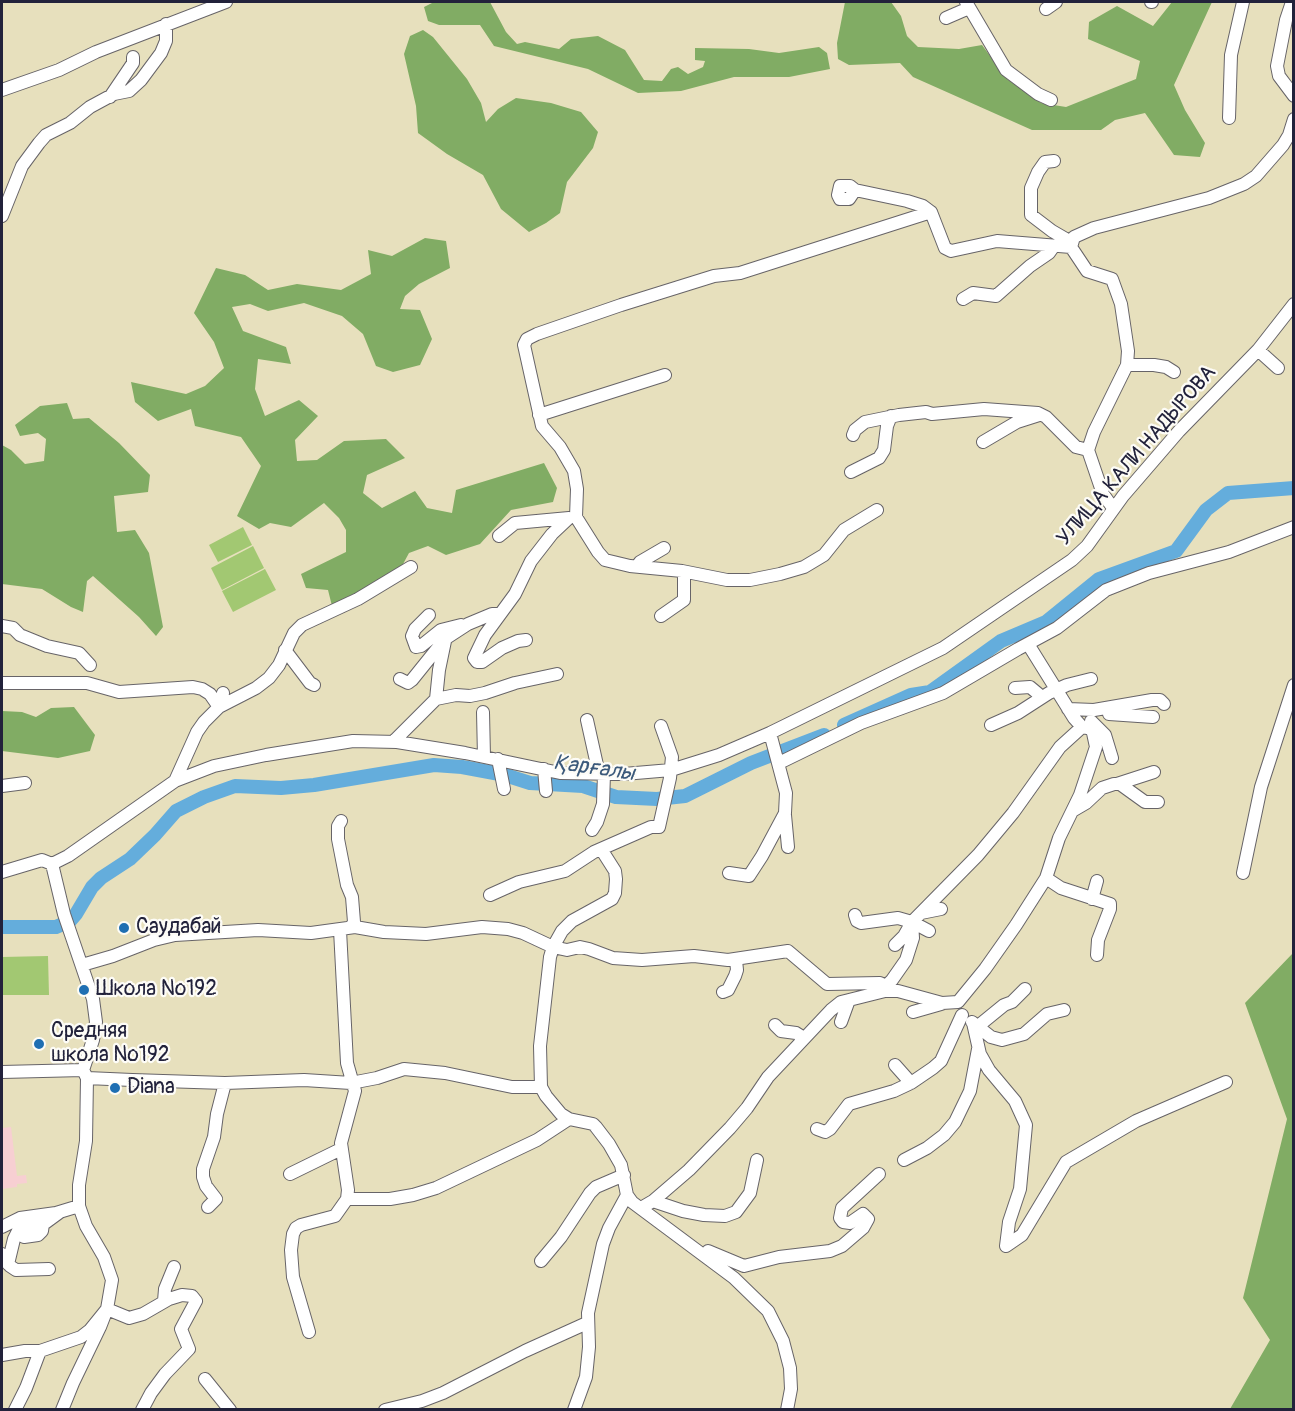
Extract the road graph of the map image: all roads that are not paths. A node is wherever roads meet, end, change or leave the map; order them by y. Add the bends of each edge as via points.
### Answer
1 (226, 2) edge
2 (1243, 2) edge
3 (1292, 2) edge
4 (968, 5) edge
5 (946, 18) dead end
6 (166, 24) junction
7 (133, 57) dead end
8 (2, 90) edge
9 (1293, 96) edge
10 (110, 97) junction
11 (1051, 100) dead end
12 (1229, 118) dead end
13 (1293, 119) edge
14 (1054, 161) dead end
15 (855, 190) dead end
16 (931, 212) junction
17 (2, 216) edge
18 (1071, 245) junction
19 (1054, 246) junction
20 (963, 299) dead end
21 (1293, 304) edge
22 (1258, 350) junction
23 (1127, 365) junction
24 (1278, 368) dead end
25 (1174, 372) dead end
26 (665, 375) dead end
27 (1040, 414) junction
28 (539, 415) junction
29 (891, 416) junction
30 (853, 435) dead end
31 (983, 442) dead end
32 (1076, 449) junction
33 (851, 472) dead end
34 (1113, 508) junction
35 (877, 510) dead end
36 (572, 517) junction
37 (1293, 527) edge
38 (499, 536) dead end
39 (664, 548) dead end
40 (637, 566) junction
41 (411, 567) dead end
42 (684, 572) junction
43 (500, 614) junction
44 (429, 615) dead end
45 (661, 616) dead end
46 (468, 624) junction
47 (2, 626) edge
48 (446, 639) junction
49 (526, 640) dead end
50 (1028, 644) junction
51 (285, 650) junction
52 (557, 674) dead end
53 (1091, 679) dead end
54 (400, 680) dead end
55 (2, 683) edge
56 (94, 684) junction
57 (314, 685) dead end
58 (1293, 686) edge
59 (1015, 688) dead end
60 (1056, 690) junction
61 (223, 693) dead end
62 (1042, 698) junction
63 (436, 699) junction
64 (1290, 703) edge
65 (1164, 704) dead end
66 (219, 707) junction
67 (1087, 711) junction
68 (483, 712) dead end
69 (1153, 717) dead end
70 (1075, 718) junction
71 (587, 720) dead end
72 (991, 725) dead end
73 (662, 726) dead end
74 (770, 733) junction
75 (393, 742) junction
76 (484, 757) junction
77 (1112, 758) dead end
78 (779, 761) junction
79 (671, 770) junction
80 (1154, 772) dead end
81 (602, 774) junction
82 (175, 781) junction
83 (25, 783) dead end
84 (1117, 784) junction
85 (2, 786) edge
86 (1158, 802) dead end
87 (1074, 810) junction
88 (785, 813) junction
89 (341, 821) dead end
90 (592, 830) dead end
91 (788, 847) dead end
92 (602, 848) junction
93 (51, 864) junction
94 (2, 872) edge
95 (729, 873) dead end
96 (1243, 873) dead end
97 (1046, 878) junction
98 (1096, 881) dead end
99 (490, 895) dead end
100 (1092, 899) junction
101 (941, 909) dead end
102 (855, 915) dead end
103 (917, 917) junction
104 (346, 929) junction
105 (928, 931) dead end
106 (895, 945) dead end
107 (553, 947) junction
108 (1097, 955) dead end
109 (736, 960) junction
110 (82, 964) junction
111 (885, 988) junction
112 (1025, 989) dead end
113 (723, 992) dead end
114 (849, 1000) junction
115 (942, 1003) junction
116 (960, 1008) junction
117 (1065, 1010) dead end
118 (914, 1012) dead end
119 (841, 1022) dead end
120 (775, 1025) dead end
121 (975, 1025) junction
122 (804, 1038) junction
123 (978, 1048) junction
124 (895, 1065) dead end
125 (2, 1072) edge
126 (85, 1074) junction
127 (1226, 1082) dead end
128 (225, 1083) junction
129 (351, 1083) junction
130 (911, 1083) junction
131 (541, 1087) junction
132 (569, 1119) junction
133 (817, 1129) dead end
134 (705, 1143) dead end
135 (341, 1149) junction
136 (757, 1160) dead end
137 (904, 1160) dead end
138 (696, 1162) junction
139 (290, 1174) dead end
140 (879, 1174) dead end
141 (624, 1175) junction
142 (627, 1195) junction
143 (347, 1199) junction
144 (653, 1201) junction
145 (79, 1206) junction
146 (208, 1207) dead end
147 (641, 1208) junction
148 (60, 1212) junction
149 (2, 1227) edge
150 (693, 1246) junction
151 (5, 1259) edge
152 (541, 1261) dead end
153 (174, 1268) dead end
154 (49, 1269) dead end
155 (164, 1301) junction
156 (107, 1309) junction
157 (586, 1323) junction
158 (309, 1332) dead end
159 (40, 1351) junction
160 (2, 1355) edge
161 (205, 1379) dead end
162 (15, 1410) edge
163 (62, 1410) edge
164 (142, 1410) edge
165 (230, 1410) edge
166 (385, 1410) edge
167 (574, 1410) edge
168 (787, 1410) edge

1 - 6 street
2 - 12 street via 1231,55
3 - 9 street via 1277,66
4 - 5 street
4 - 11 street via 1011,75
6 - 8 street
6 - 10 street via 166,41 152,67 129,91
7 - 10 street
10 - 17 street via 46,135 22,166
13 - 18 street via 1283,145 1244,184 1209,198 1094,228 1074,237
14 - 18 street via 1045,162 1038,172 1031,189 1031,215
15 - 16 street via 907,201
16 - 19 street via 945,248 951,251 997,241
16 - 28 street via 740,273 704,279 527,339 524,345
18 - 19 street
18 - 23 street via 1087,271 1112,279 1121,304
19 - 20 street via 996,296 973,293
21 - 22 street, УЛИЦА КАЛИ НАДЫРОВА
22 - 24 street
22 - 34 street, УЛИЦА КАЛИ НАДЫРОВА via 1179,431
23 - 25 street via 1154,365
23 - 32 street via 1094,432
26 - 28 street
27 - 29 street via 984,409
27 - 31 street
27 - 32 street
28 - 36 street via 542,426 574,471 577,489
29 - 30 street via 865,422
29 - 33 street via 879,458
32 - 34 street
34 - 74 street, УЛИЦА КАЛИ НАДЫРОВА via 1072,560 943,648
35 - 42 street via 844,530 824,555 804,567 750,580
36 - 38 street via 515,523
36 - 40 street via 605,560
36 - 43 street via 552,534 531,561
37 - 50 street via 1229,552 1149,573 1106,590 1057,628
39 - 40 street
40 - 42 street
41 - 51 street via 358,599 302,625
42 - 45 street via 684,600
43 - 46 street
43 - 49 street via 476,651 477,662
44 - 46 street via 412,636 416,647 441,630
46 - 48 street
47 - 56 street via 89,659
48 - 54 street via 412,680
48 - 63 street
50 - 60 street
50 - 78 street via 944,693 861,723
51 - 57 street
51 - 66 street via 269,678
52 - 63 street via 485,693
53 - 60 street
55 - 56 street
56 - 66 street via 119,692 193,687 210,694
58 - 64 street
59 - 62 street via 1030,687
60 - 62 street
60 - 70 street
61 - 66 street
62 - 72 street
63 - 75 street
64 - 96 street via 1261,787
65 - 67 street via 1152,700
66 - 82 street via 197,732
67 - 69 street
67 - 70 street
68 - 76 street
70 - 77 street via 1098,726
70 - 87 street via 1093,733 1096,747
70 - 103 street via 1060,747 1013,813
71 - 81 street
73 - 79 street via 672,757
74 - 78 street
74 - 79 street, УЛИЦА КАЛИ НАДЫРОВА
75 - 76 street, УЛИЦА КАЛИ НАДЫРОВА
75 - 82 street, УЛИЦА КАЛИ НАДЫРОВА via 353,741 266,755 214,766
76 - 81 street, УЛИЦА КАЛИ НАДЫРОВА via 501,774 544,779 560,772
78 - 88 street via 786,793
79 - 81 street, УЛИЦА КАЛИ НАДЫРОВА
79 - 92 street via 659,827
80 - 84 street
81 - 90 street via 604,795
82 - 93 street, УЛИЦА КАЛИ НАДЫРОВА
83 - 85 street
84 - 86 street via 1145,802
84 - 87 street via 1102,788
87 - 97 street via 1059,838
88 - 91 street
88 - 95 street via 749,876
89 - 104 street via 337,831 354,922
92 - 99 street via 565,872 519,882
92 - 107 street via 615,871 612,899 572,921
93 - 94 street via 42,860
93 - 110 street
97 - 100 street
97 - 116 street
98 - 100 street
100 - 108 street via 1110,904
101 - 103 street
102 - 103 street via 861,923
103 - 105 street
103 - 106 street
103 - 111 street via 906,960
104 - 107 street via 426,934 472,927 508,929
104 - 110 street via 175,936
104 - 129 street via 347,1063
107 - 109 street via 589,948 613,958 693,956
107 - 131 street via 540,1046
109 - 111 street via 788,951 826,984 880,983
109 - 113 street via 735,976
110 - 126 street via 96,1022
111 - 114 street
111 - 115 street
112 - 121 street
114 - 119 street
114 - 122 street via 823,1016
115 - 116 street
115 - 118 street
116 - 121 street
116 - 130 street via 941,1061
117 - 121 street via 1047,1014 1024,1034 1002,1040
120 - 122 street via 781,1031
121 - 123 street
122 - 138 street via 768,1077 736,1122
123 - 127 street via 984,1062 1015,1101 1026,1125 1020,1189 1006,1246 1022,1235 1066,1162 1136,1121
123 - 137 street via 970,1091 956,1122 927,1148
124 - 130 street
125 - 126 street
126 - 128 street
126 - 145 street via 86,1141
128 - 129 street
128 - 146 street via 203,1169 206,1186 216,1198
129 - 131 street via 404,1069 512,1087
129 - 135 street via 355,1091
130 - 133 street via 849,1104 830,1129
131 - 132 street
132 - 141 street via 596,1127
132 - 143 street via 537,1140 436,1188 390,1198
134 - 138 street
135 - 139 street
135 - 143 street via 348,1182
136 - 144 street via 750,1193 736,1212 704,1215
138 - 144 street
140 - 150 street via 842,1208 843,1222 850,1223 863,1214 868,1219 863,1228 830,1251 744,1266
141 - 142 street
141 - 152 street via 590,1193
142 - 147 street
142 - 157 street via 603,1244
143 - 158 street via 335,1216 301,1225 293,1234 293,1277
144 - 147 street
145 - 148 street
145 - 156 street via 114,1277
147 - 150 street
148 - 149 street via 20,1218
148 - 151 street via 43,1224 17,1233
150 - 168 street via 768,1311 789,1360 792,1377
151 - 154 street via 16,1270
153 - 155 street
155 - 156 street via 129,1318
155 - 164 street via 182,1295 196,1301 181,1329 189,1349 158,1384
156 - 159 street via 81,1337
156 - 163 street
157 - 166 street via 443,1393
157 - 167 street via 587,1368
159 - 160 street
159 - 162 street
161 - 165 street

